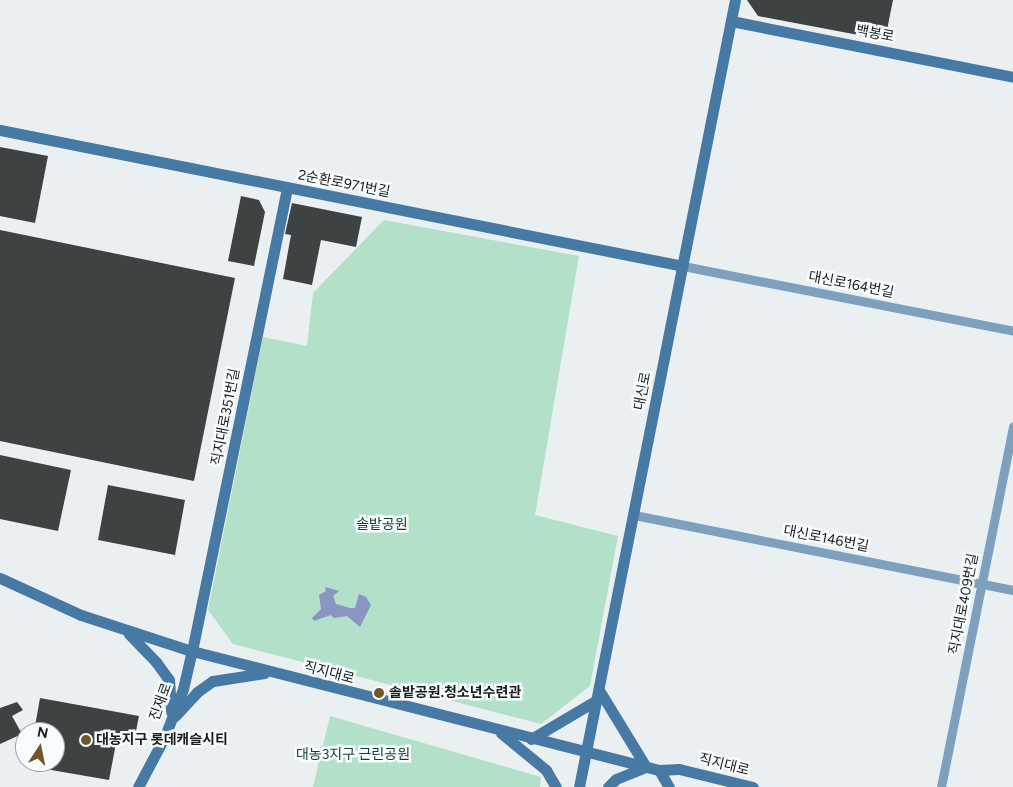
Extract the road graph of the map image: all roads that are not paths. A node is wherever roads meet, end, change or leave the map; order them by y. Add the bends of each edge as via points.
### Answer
1 (735, 0) edge
2 (731, 21) junction
3 (1013, 77) edge
4 (0, 130) edge
5 (287, 188) junction
6 (683, 266) junction
7 (1013, 331) edge
8 (1013, 426) edge
9 (634, 515) junction
10 (0, 578) edge
11 (982, 584) junction
12 (1013, 590) edge
13 (121, 629) junction
14 (192, 651) junction
15 (270, 672) junction
16 (598, 695) junction
17 (171, 721) junction
18 (495, 730) junction
19 (531, 739) junction
20 (586, 752) junction
21 (646, 767) junction
22 (659, 770) junction
23 (138, 787) edge
24 (556, 787) edge
25 (579, 787) edge
26 (608, 787) edge
27 (669, 787) edge
28 (753, 787) edge
29 (941, 787) edge

1 - 2 street, 대신로
2 - 3 street, 백봉로
2 - 6 street, 대신로
4 - 5 street, 2순환로971번길
5 - 6 street, 2순환로971번길
5 - 14 street, 직지대로351번길
6 - 7 street, 대신로164번길
6 - 9 street, 대신로
8 - 11 street, 직지대로409번길
9 - 11 street, 대신로146번길
9 - 16 street, 대신로
10 - 13 street, 직지대로
11 - 12 street, 대신로146번길
11 - 29 street, 직지대로409번길
13 - 14 street, 직지대로
13 - 17 street via 164,671 171,688
14 - 15 street, 직지대로
14 - 17 street, 진재로
15 - 17 street via 213,681 197,692
15 - 18 street, 직지대로
16 - 19 street
16 - 20 street, 대신로
16 - 21 street
17 - 23 street, 진재로
18 - 19 street, 직지대로
18 - 24 street via 546,770
19 - 20 street, 직지대로
20 - 21 street, 직지대로
20 - 25 street, 대신로
21 - 22 street, 직지대로
21 - 26 street via 616,779
22 - 27 street
22 - 28 street, 직지대로 via 679,769

